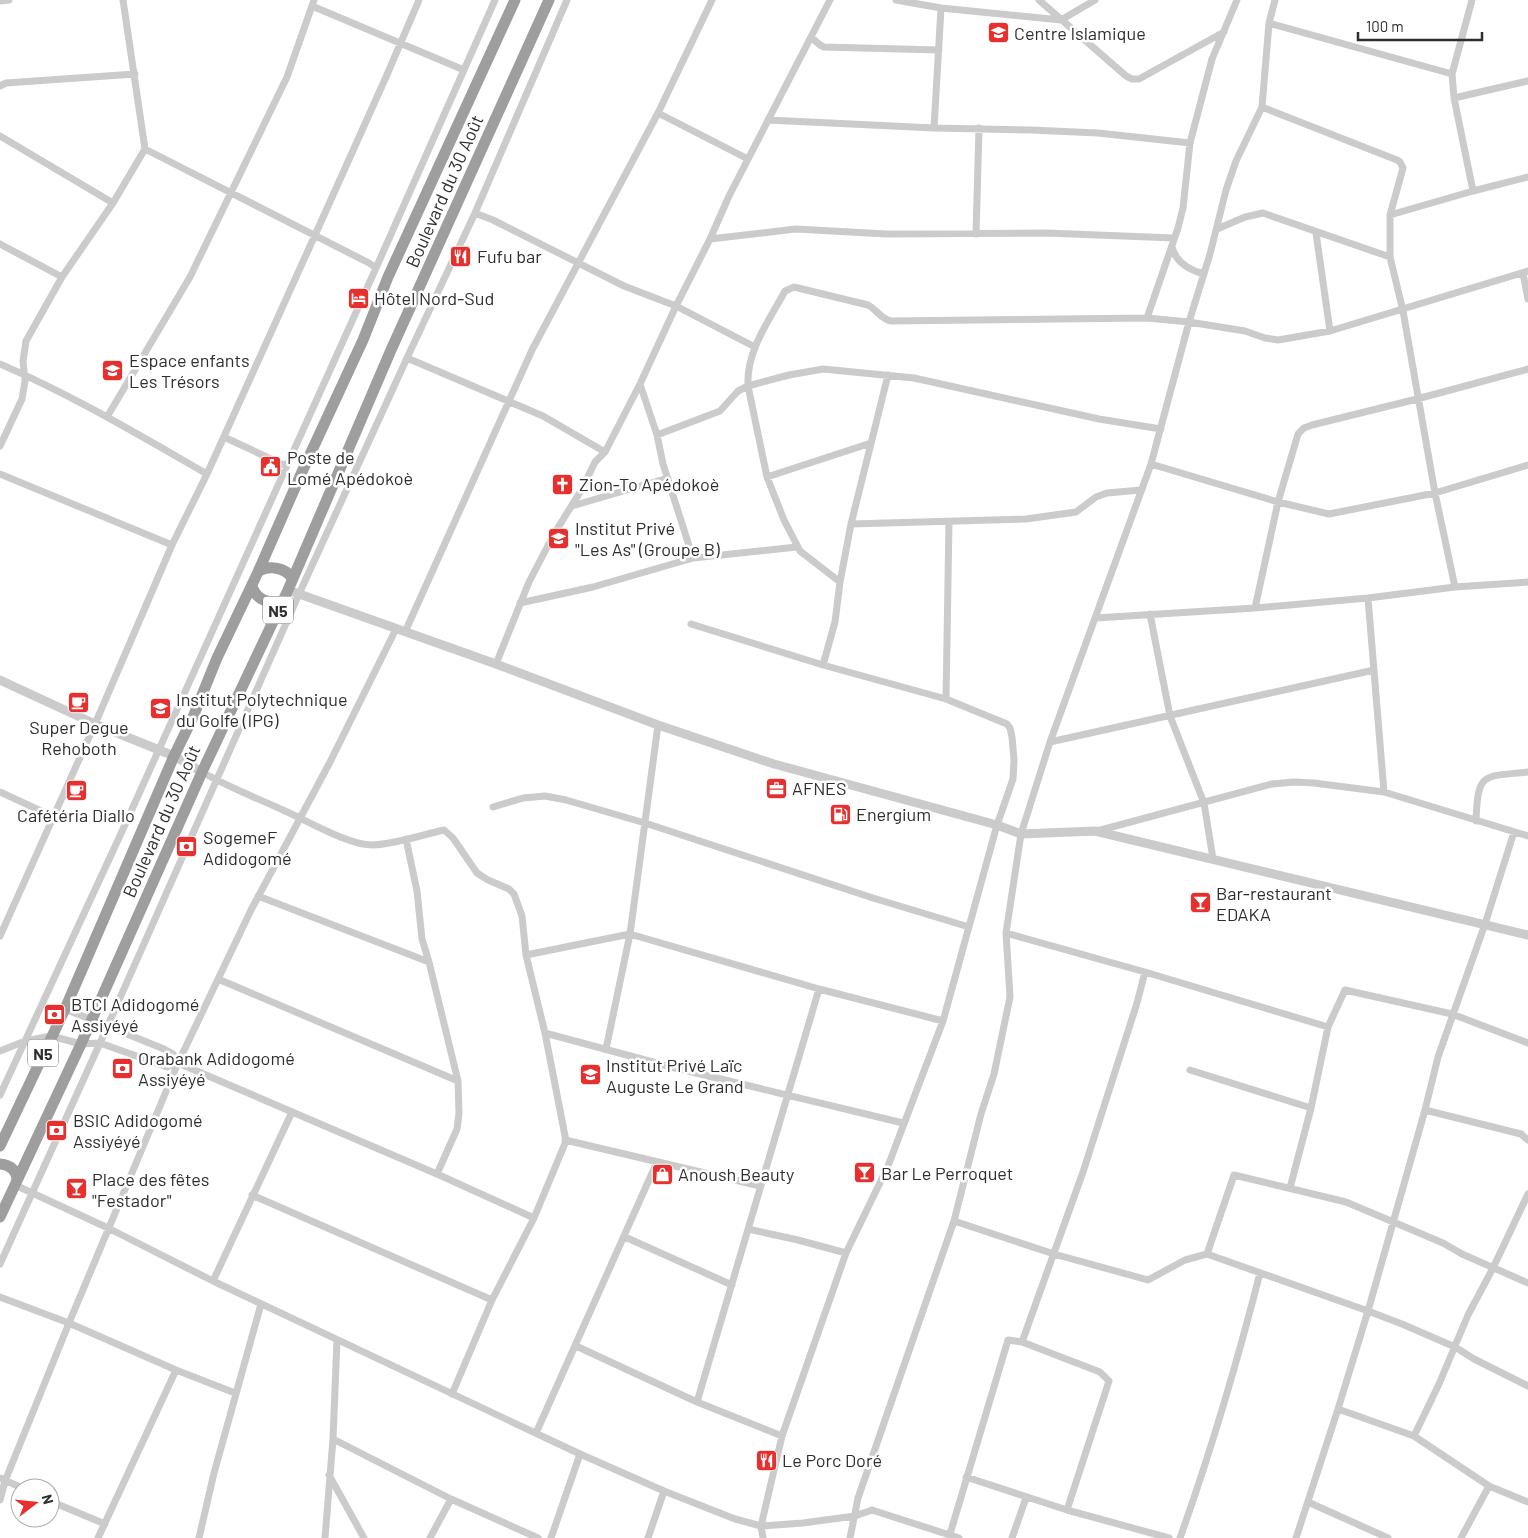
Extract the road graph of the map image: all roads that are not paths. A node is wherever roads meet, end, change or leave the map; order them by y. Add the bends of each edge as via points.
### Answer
1 (9, 0) edge
2 (123, 0) edge
3 (419, 0) edge
4 (495, 0) edge
5 (515, 0) edge
6 (549, 0) edge
7 (567, 0) edge
8 (712, 0) edge
9 (830, 0) edge
10 (896, 0) edge
11 (1039, 0) edge
12 (1095, 0) edge
13 (1237, 0) edge
14 (1275, 0) edge
15 (1472, 0) edge
16 (0, 1) edge
17 (922, 2) edge
18 (313, 3) edge
19 (941, 8) junction
20 (1061, 20) junction
21 (1268, 23) junction
22 (1224, 32) junction
23 (812, 38) junction
24 (401, 42) junction
25 (939, 50) junction
26 (464, 70) junction
27 (135, 74) junction
28 (1452, 74) junction
29 (1528, 81) edge
30 (0, 86) edge
31 (1454, 98) junction
32 (1262, 107) junction
33 (658, 114) junction
34 (768, 120) junction
35 (934, 128) junction
36 (979, 128) junction
37 (0, 136) edge
38 (1190, 143) junction
39 (145, 149) junction
40 (748, 159) junction
41 (1528, 177) edge
42 (1473, 191) junction
43 (232, 192) junction
44 (114, 203) junction
45 (475, 212) junction
46 (1390, 215) junction
47 (1217, 229) junction
48 (1316, 232) junction
49 (976, 234) junction
50 (315, 235) junction
51 (710, 239) junction
52 (1173, 241) junction
53 (0, 244) edge
54 (1390, 256) junction
55 (579, 263) junction
56 (376, 268) junction
57 (1526, 272) edge
58 (1204, 274) junction
59 (62, 278) junction
60 (1528, 299) edge
61 (676, 306) junction
62 (1403, 311) junction
63 (1147, 318) junction
64 (1190, 322) junction
65 (1330, 332) junction
66 (756, 347) junction
67 (407, 358) junction
68 (0, 364) edge
69 (1528, 369) edge
70 (24, 374) junction
71 (888, 375) junction
72 (640, 384) junction
73 (748, 386) junction
74 (1417, 399) junction
75 (509, 402) junction
76 (107, 417) junction
77 (1161, 429) junction
78 (657, 435) junction
79 (224, 438) junction
80 (871, 442) junction
81 (0, 446) edge
82 (605, 452) junction
83 (1151, 464) junction
84 (1528, 465) edge
85 (286, 466) junction
86 (0, 474) edge
87 (207, 474) junction
88 (767, 477) junction
89 (668, 478) junction
90 (1141, 490) junction
91 (1435, 493) junction
92 (1278, 502) junction
93 (572, 506) junction
94 (949, 522) junction
95 (851, 524) junction
96 (172, 545) junction
97 (798, 547) junction
98 (693, 558) junction
99 (258, 572) junction
100 (292, 578) junction
101 (840, 582) junction
102 (1528, 582) edge
103 (252, 586) junction
104 (1455, 587) junction
105 (288, 590) junction
106 (299, 594) junction
107 (1368, 598) junction
108 (281, 602) junction
109 (520, 603) junction
110 (1255, 608) junction
111 (1150, 614) junction
112 (1096, 618) junction
113 (691, 624) dead end
114 (400, 630) junction
115 (496, 664) junction
116 (823, 665) junction
117 (1374, 670) junction
118 (0, 680) edge
119 (946, 699) junction
120 (1170, 716) junction
121 (96, 724) junction
122 (658, 725) junction
123 (1050, 742) junction
124 (159, 750) junction
125 (174, 756) junction
126 (202, 772) junction
127 (1528, 772) edge
128 (218, 781) junction
129 (0, 792) edge
130 (1384, 792) junction
131 (1204, 803) junction
132 (493, 807) dead end
133 (54, 817) junction
134 (300, 818) junction
135 (1476, 821) junction
136 (645, 822) junction
137 (997, 826) junction
138 (1095, 831) junction
139 (1514, 832) junction
140 (1020, 834) junction
141 (1528, 836) edge
142 (406, 839) junction
143 (1213, 859) junction
144 (258, 896) junction
145 (1485, 924) junction
146 (969, 926) junction
147 (1006, 933) junction
148 (630, 934) junction
149 (1528, 935) edge
150 (0, 936) edge
151 (526, 955) junction
152 (429, 962) junction
153 (1146, 972) junction
154 (218, 980) junction
155 (820, 989) junction
156 (65, 1010) junction
157 (1452, 1014) junction
158 (91, 1020) junction
159 (943, 1022) junction
160 (108, 1026) junction
161 (1328, 1027) junction
162 (545, 1032) junction
163 (51, 1036) junction
164 (25, 1041) junction
165 (100, 1043) junction
166 (1528, 1043) edge
167 (81, 1044) junction
168 (606, 1049) junction
169 (0, 1050) edge
170 (178, 1063) junction
171 (1190, 1070) dead end
172 (458, 1081) junction
173 (0, 1095) edge
174 (788, 1095) junction
175 (1311, 1108) junction
176 (1425, 1110) junction
177 (292, 1112) junction
178 (903, 1122) junction
179 (565, 1140) junction
180 (1528, 1140) edge
181 (0, 1146) edge
182 (657, 1162) junction
183 (0, 1164) edge
184 (437, 1174) junction
185 (760, 1186) junction
186 (11, 1187) edge
187 (1290, 1188) junction
188 (33, 1194) junction
189 (1528, 1194) edge
190 (252, 1195) junction
191 (0, 1217) edge
192 (534, 1218) junction
193 (954, 1220) junction
194 (1392, 1222) junction
195 (108, 1228) junction
196 (748, 1229) junction
197 (625, 1237) junction
198 (846, 1253) junction
199 (1054, 1254) junction
200 (1206, 1254) junction
201 (0, 1264) edge
202 (1493, 1268) junction
203 (1260, 1273) junction
204 (213, 1281) junction
205 (1528, 1283) edge
206 (732, 1285) junction
207 (0, 1297) edge
208 (492, 1300) junction
209 (260, 1304) junction
210 (1368, 1311) junction
211 (69, 1323) junction
212 (337, 1340) junction
213 (1022, 1342) junction
214 (576, 1346) junction
215 (1455, 1347) junction
216 (176, 1370) junction
217 (1528, 1386) edge
218 (235, 1393) junction
219 (452, 1394) junction
220 (697, 1402) junction
221 (1338, 1409) junction
222 (536, 1432) junction
223 (782, 1436) junction
224 (1414, 1436) junction
225 (332, 1439) junction
226 (580, 1454) junction
227 (329, 1475) junction
228 (966, 1477) junction
229 (3, 1479) edge
230 (1490, 1486) junction
231 (664, 1491) junction
232 (1026, 1498) junction
233 (451, 1499) junction
234 (0, 1500) edge
235 (1308, 1502) junction
236 (1528, 1502) edge
237 (60, 1505) edge
238 (1067, 1510) junction
239 (855, 1516) junction
240 (105, 1524) junction
241 (761, 1526) junction
242 (950, 1534) junction
243 (764, 1537) edge
244 (98, 1538) edge
245 (199, 1538) edge
246 (325, 1538) edge
247 (364, 1538) edge
248 (430, 1538) edge
249 (538, 1538) edge
250 (551, 1538) edge
251 (648, 1538) edge
252 (850, 1538) edge
253 (959, 1538) edge
254 (1012, 1538) edge
255 (1169, 1538) edge
256 (1180, 1538) edge
257 (1296, 1538) edge
258 (1388, 1538) edge
259 (1461, 1538) edge

1 - 16 street
2 - 27 street
3 - 24 street
4 - 26 street
5 - 99 highway, Boulevard du 30 Août / N5
6 - 100 highway, Boulevard du 30 Août / N5
7 - 45 street
8 - 33 street
9 - 23 street
10 - 17 street
11 - 20 street
12 - 20 street
13 - 22 street
14 - 21 street
15 - 28 street
17 - 19 street
18 - 24 street
18 - 43 street via 287,77
19 - 20 street
19 - 25 street
20 - 22 street via 1132,79 1139,79
21 - 28 street
21 - 32 street
22 - 38 street via 1212,59
23 - 25 street via 820,46
23 - 34 street
24 - 26 street
24 - 50 street
25 - 35 street
26 - 56 street
27 - 30 street
27 - 39 street
28 - 31 street
29 - 31 street
31 - 42 street
32 - 46 street via 1400,162 1402,168
32 - 47 street via 1236,161
33 - 40 street
33 - 55 street
34 - 35 street
34 - 40 street
35 - 36 street
36 - 38 street via 1098,133
36 - 49 street
37 - 44 street
38 - 52 street via 1183,208
39 - 43 street
39 - 44 street
40 - 51 street
41 - 42 street
42 - 46 street
43 - 50 street
43 - 76 street via 190,277
44 - 59 street
45 - 55 street
45 - 67 street
46 - 54 street
47 - 48 street via 1263,213
47 - 58 street
48 - 54 street
48 - 65 street
49 - 51 street via 886,234 796,228
49 - 52 street via 1046,233
50 - 56 street
50 - 79 street
51 - 61 street
52 - 58 street via 1178,261 1191,271
52 - 63 street
53 - 59 street
54 - 62 street
55 - 61 street via 635,291
55 - 75 street via 532,350
56 - 85 street
57 - 60 street
57 - 62 street
58 - 64 street
59 - 70 street via 26,341
61 - 66 street
61 - 72 street
62 - 65 street
62 - 74 street
63 - 64 street
63 - 66 street via 891,321 868,305 794,287 785,291
64 - 65 street via 1278,340
64 - 77 street
66 - 73 street via 748,365
67 - 75 street
67 - 106 street
68 - 70 street
69 - 74 street
70 - 76 street
70 - 81 street via 22,399
71 - 73 street via 823,369
71 - 77 street
71 - 80 street
72 - 78 street
72 - 82 street
73 - 78 street via 738,391 720,411
73 - 88 street
74 - 91 street
74 - 92 street via 1304,428 1298,434
75 - 82 street via 550,420
75 - 114 street
76 - 87 street
77 - 83 street
78 - 89 street
79 - 85 street
79 - 87 street
80 - 88 street
80 - 95 street
82 - 93 street via 595,462
83 - 90 street
83 - 92 street
84 - 91 street
85 - 124 street
86 - 96 street
87 - 96 street
88 - 97 street
89 - 93 street
89 - 98 street
90 - 94 street via 1100,495 1071,513 1026,519
90 - 112 street
91 - 92 street via 1329,514
91 - 104 street
92 - 110 street
93 - 109 street via 548,545
94 - 95 street
94 - 119 street
95 - 101 street
96 - 121 street
97 - 98 street
97 - 101 street via 802,554
98 - 109 street via 593,588
99 - 100 highway via 275,568
99 - 103 highway, Boulevard du 30 Août / N5
100 - 105 highway, Boulevard du 30 Août / N5
101 - 116 street via 835,622
102 - 104 street
103 - 108 highway via 261,599
103 - 125 highway, Boulevard du 30 Août / N5
104 - 107 street
105 - 106 street
105 - 108 highway, Boulevard du 30 Août / N5
106 - 114 street
106 - 128 street
107 - 110 street
107 - 117 street
108 - 126 highway, Boulevard du 30 Août / N5
109 - 115 street
110 - 111 street
111 - 112 street
111 - 120 street
112 - 123 street
113 - 116 street
114 - 115 street
114 - 134 street
115 - 122 street
116 - 119 street
117 - 120 street
117 - 130 street
118 - 121 street
119 - 137 street via 1010,728 1013,779
120 - 123 street
120 - 131 street
121 - 124 street
121 - 133 street
122 - 136 street
122 - 137 street via 774,764
123 - 140 street
124 - 125 street
124 - 164 street
125 - 126 street
125 - 156 highway, Boulevard du 30 Août / N5
126 - 128 street
126 - 158 highway, Boulevard du 30 Août / N5
127 - 135 street via 1485,779 1477,795
128 - 134 street
128 - 160 street
129 - 133 street
130 - 131 street via 1283,782
130 - 135 street
131 - 138 street
131 - 143 street
132 - 136 street via 523,798 545,796
133 - 150 street
134 - 142 street via 362,844
134 - 144 street
135 - 139 street
136 - 146 street via 873,898
136 - 148 street
137 - 140 street
137 - 146 street
138 - 140 street
138 - 143 street
139 - 141 street
139 - 145 street
140 - 147 street
142 - 151 street via 444,830 477,874 514,894 522,916
142 - 152 street via 417,891 422,939
143 - 145 street
144 - 152 street
144 - 154 street
145 - 149 street
145 - 157 street
146 - 159 street
147 - 153 street
147 - 193 street via 1010,996 1003,1037
148 - 151 street
148 - 155 street
148 - 168 street
151 - 162 street
152 - 172 street
153 - 161 street
153 - 199 street
154 - 170 street
154 - 172 street
155 - 159 street
155 - 174 street
156 - 158 street
156 - 163 highway, Boulevard du 30 Août / N5
157 - 161 street via 1345,990
157 - 166 street
157 - 176 street
158 - 160 street
158 - 167 highway, Boulevard du 30 Août / N5
159 - 178 street
160 - 165 street
160 - 170 street via 164,1048
161 - 175 street
162 - 168 street
162 - 179 street
163 - 164 street
163 - 167 street
163 - 181 highway, Boulevard du 30 Août / N5
164 - 169 street
164 - 173 street
165 - 167 street
165 - 170 street via 167,1066
165 - 188 street
167 - 186 highway, Boulevard du 30 Août / N5
168 - 174 street
170 - 177 street
170 - 195 street
171 - 175 street
172 - 184 street via 457,1129
174 - 178 street
174 - 185 street
175 - 187 street
176 - 180 street via 1521,1134
176 - 194 street
177 - 184 street
177 - 190 street
178 - 198 street via 888,1166
179 - 182 street
179 - 192 street
182 - 185 street
182 - 197 street
183 - 186 highway via 16,1172
184 - 192 street
185 - 196 street
186 - 188 street
186 - 191 highway, Boulevard du 30 Août / N5
187 - 194 street via 1346,1202
187 - 200 street via 1234,1176
188 - 195 street
188 - 201 street
189 - 202 street
190 - 204 street
190 - 208 street
192 - 208 street
193 - 199 street
193 - 239 street via 858,1498
194 - 202 street
194 - 210 street
195 - 204 street
195 - 211 street
196 - 198 street
196 - 206 street
197 - 206 street
197 - 214 street
198 - 223 street
199 - 200 street via 1148,1280 1185,1260
199 - 213 street
200 - 203 street
202 - 205 street
202 - 215 street
203 - 210 street
203 - 256 street via 1201,1480
204 - 209 street
206 - 220 street
207 - 211 street
208 - 219 street
209 - 212 street
209 - 218 street
210 - 215 street
210 - 221 street
211 - 216 street
211 - 229 street
212 - 219 street
212 - 225 street
213 - 228 street via 1008,1340
213 - 238 street via 1100,1372 1108,1381
214 - 220 street
214 - 222 street
215 - 217 street
215 - 224 street
216 - 218 street
216 - 240 street
218 - 245 street
219 - 222 street
220 - 223 street
221 - 224 street
221 - 235 street
222 - 226 street
223 - 241 street
224 - 230 street
225 - 227 street
225 - 233 street
226 - 231 street
226 - 250 street
227 - 246 street
227 - 247 street
228 - 232 street
228 - 242 street
229 - 234 street
230 - 236 street
230 - 259 street
231 - 241 street via 735,1520
231 - 251 street
232 - 238 street
232 - 254 street
233 - 248 street
233 - 249 street
235 - 257 street
235 - 258 street
237 - 240 street
238 - 255 street
239 - 241 street
239 - 242 street via 872,1510
239 - 252 street
240 - 244 street
241 - 243 street
242 - 253 street

